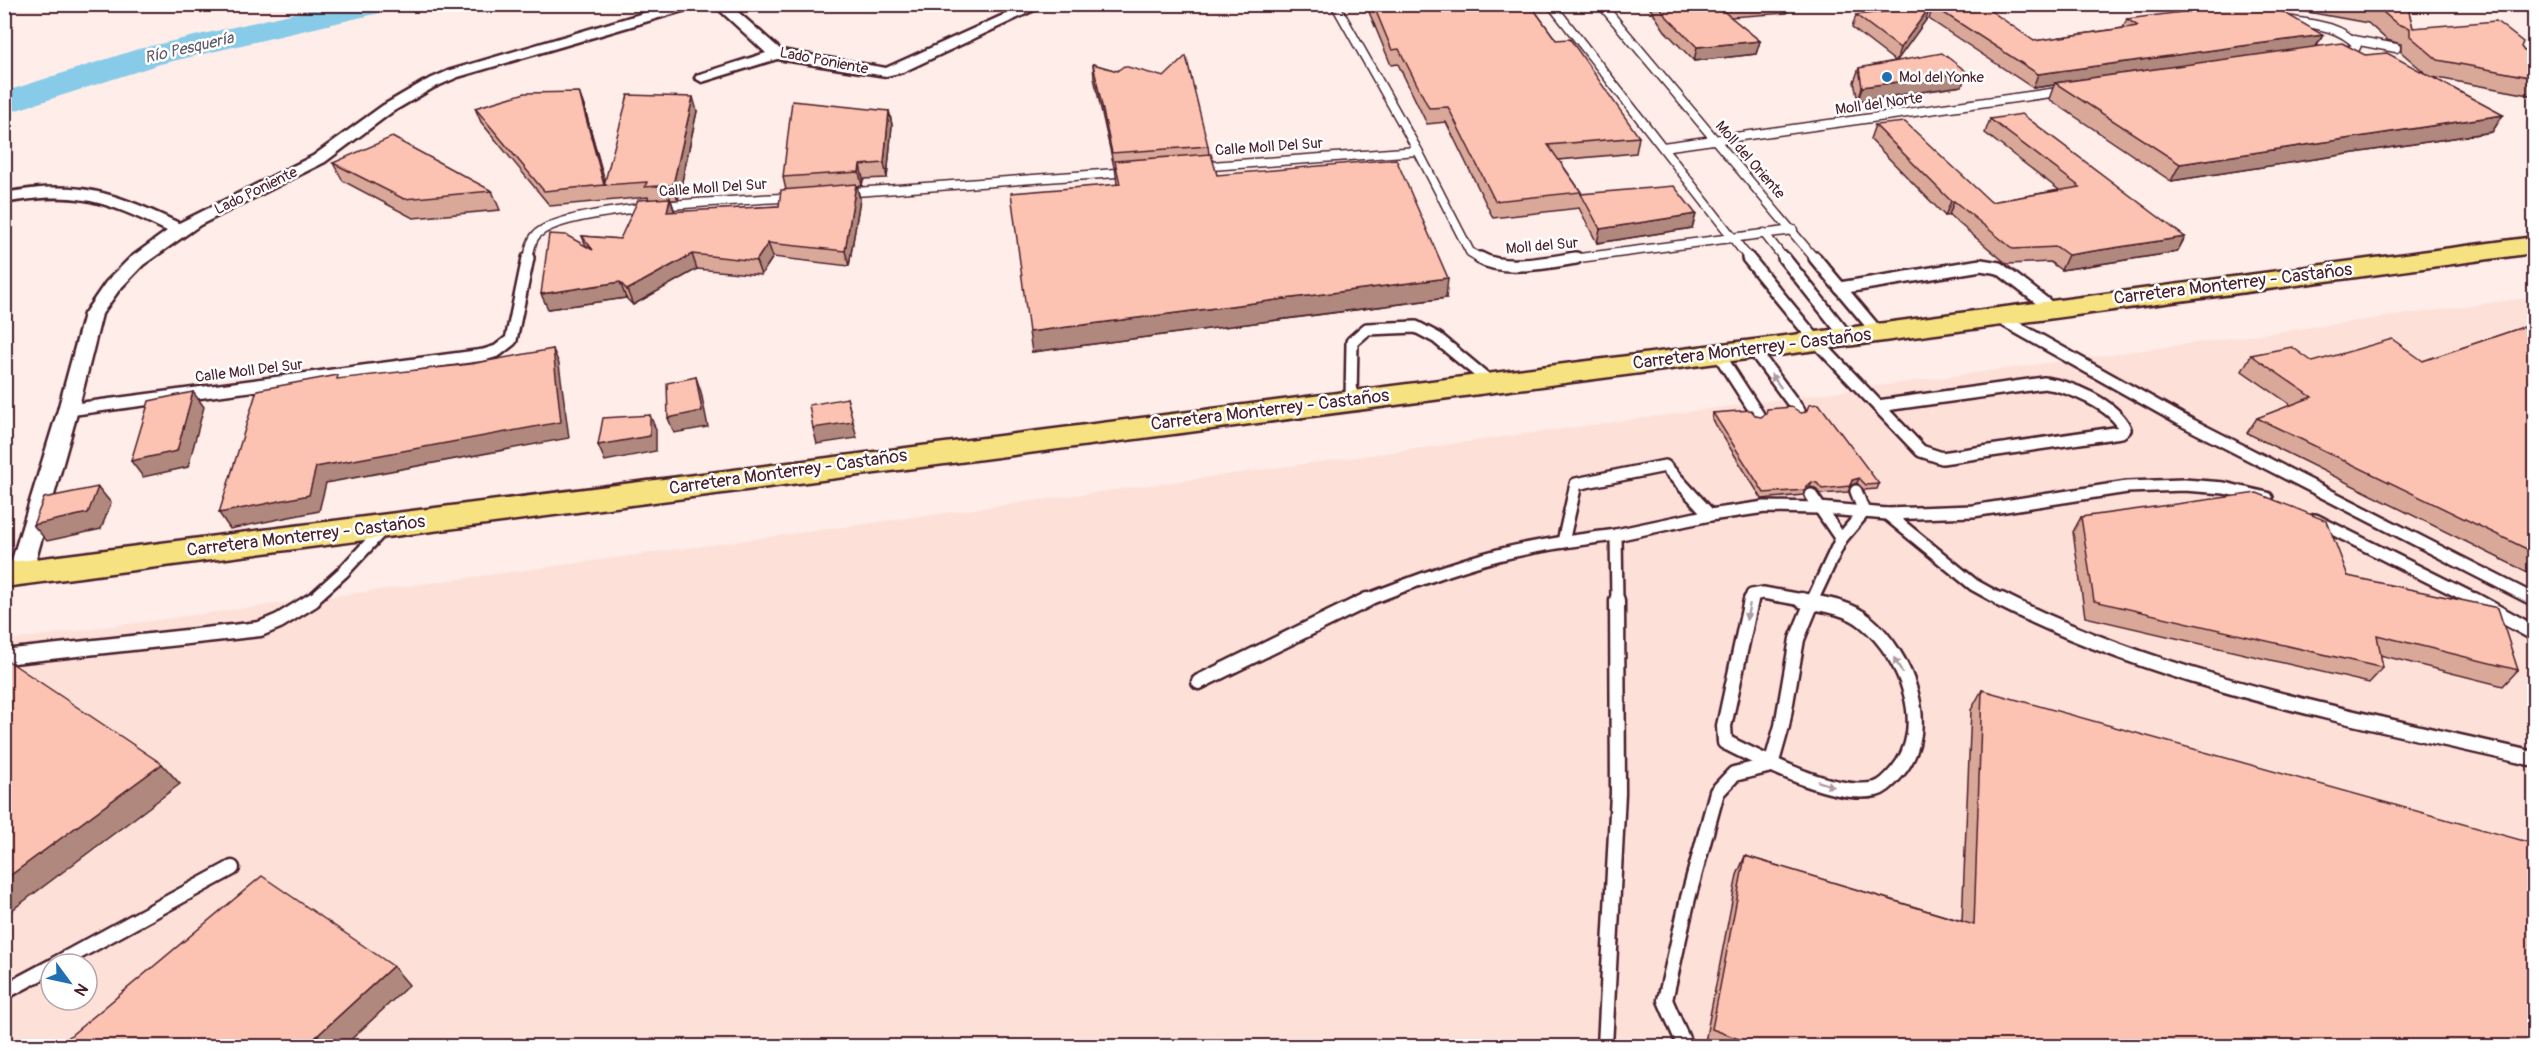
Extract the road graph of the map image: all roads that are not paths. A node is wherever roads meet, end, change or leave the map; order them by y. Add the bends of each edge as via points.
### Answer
1 (690, 4) edge
2 (720, 4) edge
3 (1040, 4) edge
4 (1335, 4) edge
5 (1551, 4) edge
6 (1601, 4) edge
7 (2196, 4) edge
8 (2241, 12) edge
9 (2275, 18) edge
10 (2354, 39) junction
11 (2396, 48) edge
12 (2332, 52) edge
13 (776, 54) junction
14 (702, 78) dead end
15 (2071, 90) edge
16 (1716, 141) junction
17 (1663, 147) junction
18 (1418, 151) junction
19 (1183, 168) edge
20 (1136, 172) edge
21 (830, 194) edge
22 (807, 196) edge
23 (4, 198) edge
24 (179, 230) junction
25 (1793, 230) junction
26 (1764, 233) junction
27 (1731, 237) junction
28 (2535, 245) edge
29 (1840, 288) junction
30 (2051, 308) junction
31 (1997, 316) junction
32 (1878, 333) junction
33 (1846, 338) junction
34 (1815, 341) junction
35 (1753, 350) junction
36 (1718, 353) junction
37 (1490, 382) junction
38 (1351, 400) junction
39 (1876, 406) junction
40 (68, 410) junction
41 (1799, 411) edge
42 (1758, 415) edge
43 (1856, 491) dead end
44 (1811, 495) dead end
45 (2282, 503) edge
46 (1818, 508) junction
47 (1864, 512) junction
48 (1887, 514) junction
49 (2302, 514) edge
50 (1710, 515) junction
51 (386, 526) junction
52 (1616, 535) junction
53 (1841, 540) junction
54 (1563, 542) junction
55 (12, 574) edge
56 (2535, 600) edge
57 (1813, 602) junction
58 (2535, 633) edge
59 (4, 657) edge
60 (1199, 682) dead end
61 (2535, 759) edge
62 (1771, 765) junction
63 (232, 868) dead end
64 (78, 952) edge
65 (39, 973) edge
66 (4, 992) edge
67 (1605, 1047) edge
68 (1685, 1047) edge

1 - 24 street, Lado Poniente via 483,63 428,85 387,109 319,159
2 - 13 street, Lado Poniente
3 - 13 street, Lado Poniente via 886,72
4 - 18 lane, Moll del Sur
5 - 17 lane
6 - 16 lane, Moll del Oriente
7 - 8 lane
9 - 10 lane via 2321,26
10 - 11 lane
10 - 12 lane via 2355,49
13 - 14 street
15 - 16 lane, Moll del Norte
16 - 17 lane, Moll del Norte
16 - 25 lane, Moll del Oriente
17 - 27 lane
18 - 19 lane, Calle Moll Del Sur
18 - 27 lane, Moll del Sur via 1470,252 1488,263 1546,262
20 - 21 lane
22 - 40 lane, Calle Moll Del Sur via 612,211 557,222 532,240 511,340 484,355
23 - 24 street via 54,189 87,191 129,205
24 - 40 street, Lado Poniente via 118,280 101,300 87,332
25 - 26 lane, Moll del Sur
25 - 29 lane, Moll del Oriente
26 - 27 lane, Moll del Sur
26 - 33 lane
27 - 34 lane
28 - 30 main road, Carretera Monterrey - Castaños
29 - 30 lane via 1981,265 1999,268
29 - 32 lane, Moll del Oriente
30 - 31 main road, Carretera Monterrey - Castaños
31 - 32 main road, Carretera Monterrey - Castaños
31 - 56 lane via 2180,419
32 - 33 main road, Carretera Monterrey - Castaños
33 - 34 main road, Carretera Monterrey - Castaños
34 - 35 main road, Carretera Monterrey - Castaños
34 - 39 lane
35 - 36 main road, Carretera Monterrey - Castaños
41 -> 35 lane
36 - 37 main road, Carretera Monterrey - Castaños
36 - 42 lane
37 - 38 main road, Carretera Monterrey - Castaños
37 - 38 lane via 1437,338 1416,327 1367,329 1352,342
38 - 51 main road, Carretera Monterrey - Castaños
39 - 39 lane via 1921,452 1942,458 2125,429 2121,420 2081,393 2057,384
40 - 55 street, Lado Poniente
43 - 47 lane
44 - 46 lane
45 - 48 lane via 2224,488 2184,484 2127,487 1973,511
46 - 47 lane
46 - 50 lane via 1765,507
46 - 53 lane
47 - 48 lane
47 - 53 lane
48 - 61 lane via 1974,585 2103,645 2228,687
49 - 58 lane
50 - 52 lane
50 - 54 lane via 1665,466 1576,484
51 - 55 main road, Carretera Monterrey - Castaños
51 - 59 lane via 308,605 279,623 248,630
52 - 54 lane
52 - 67 lane via 1618,793
53 - 57 lane
54 - 60 lane via 1500,555 1418,580 1364,601
57 - 62 lane via 1797,639
57 -> 62 lane via 1763,593 1752,595 1724,726 1725,742
62 -> 57 lane via 1859,791 1879,789 1904,769 1911,756 1916,723 1911,694 1891,653 1861,618
62 - 68 lane via 1734,774 1716,792 1665,1000
63 - 64 lane
65 - 66 lane

